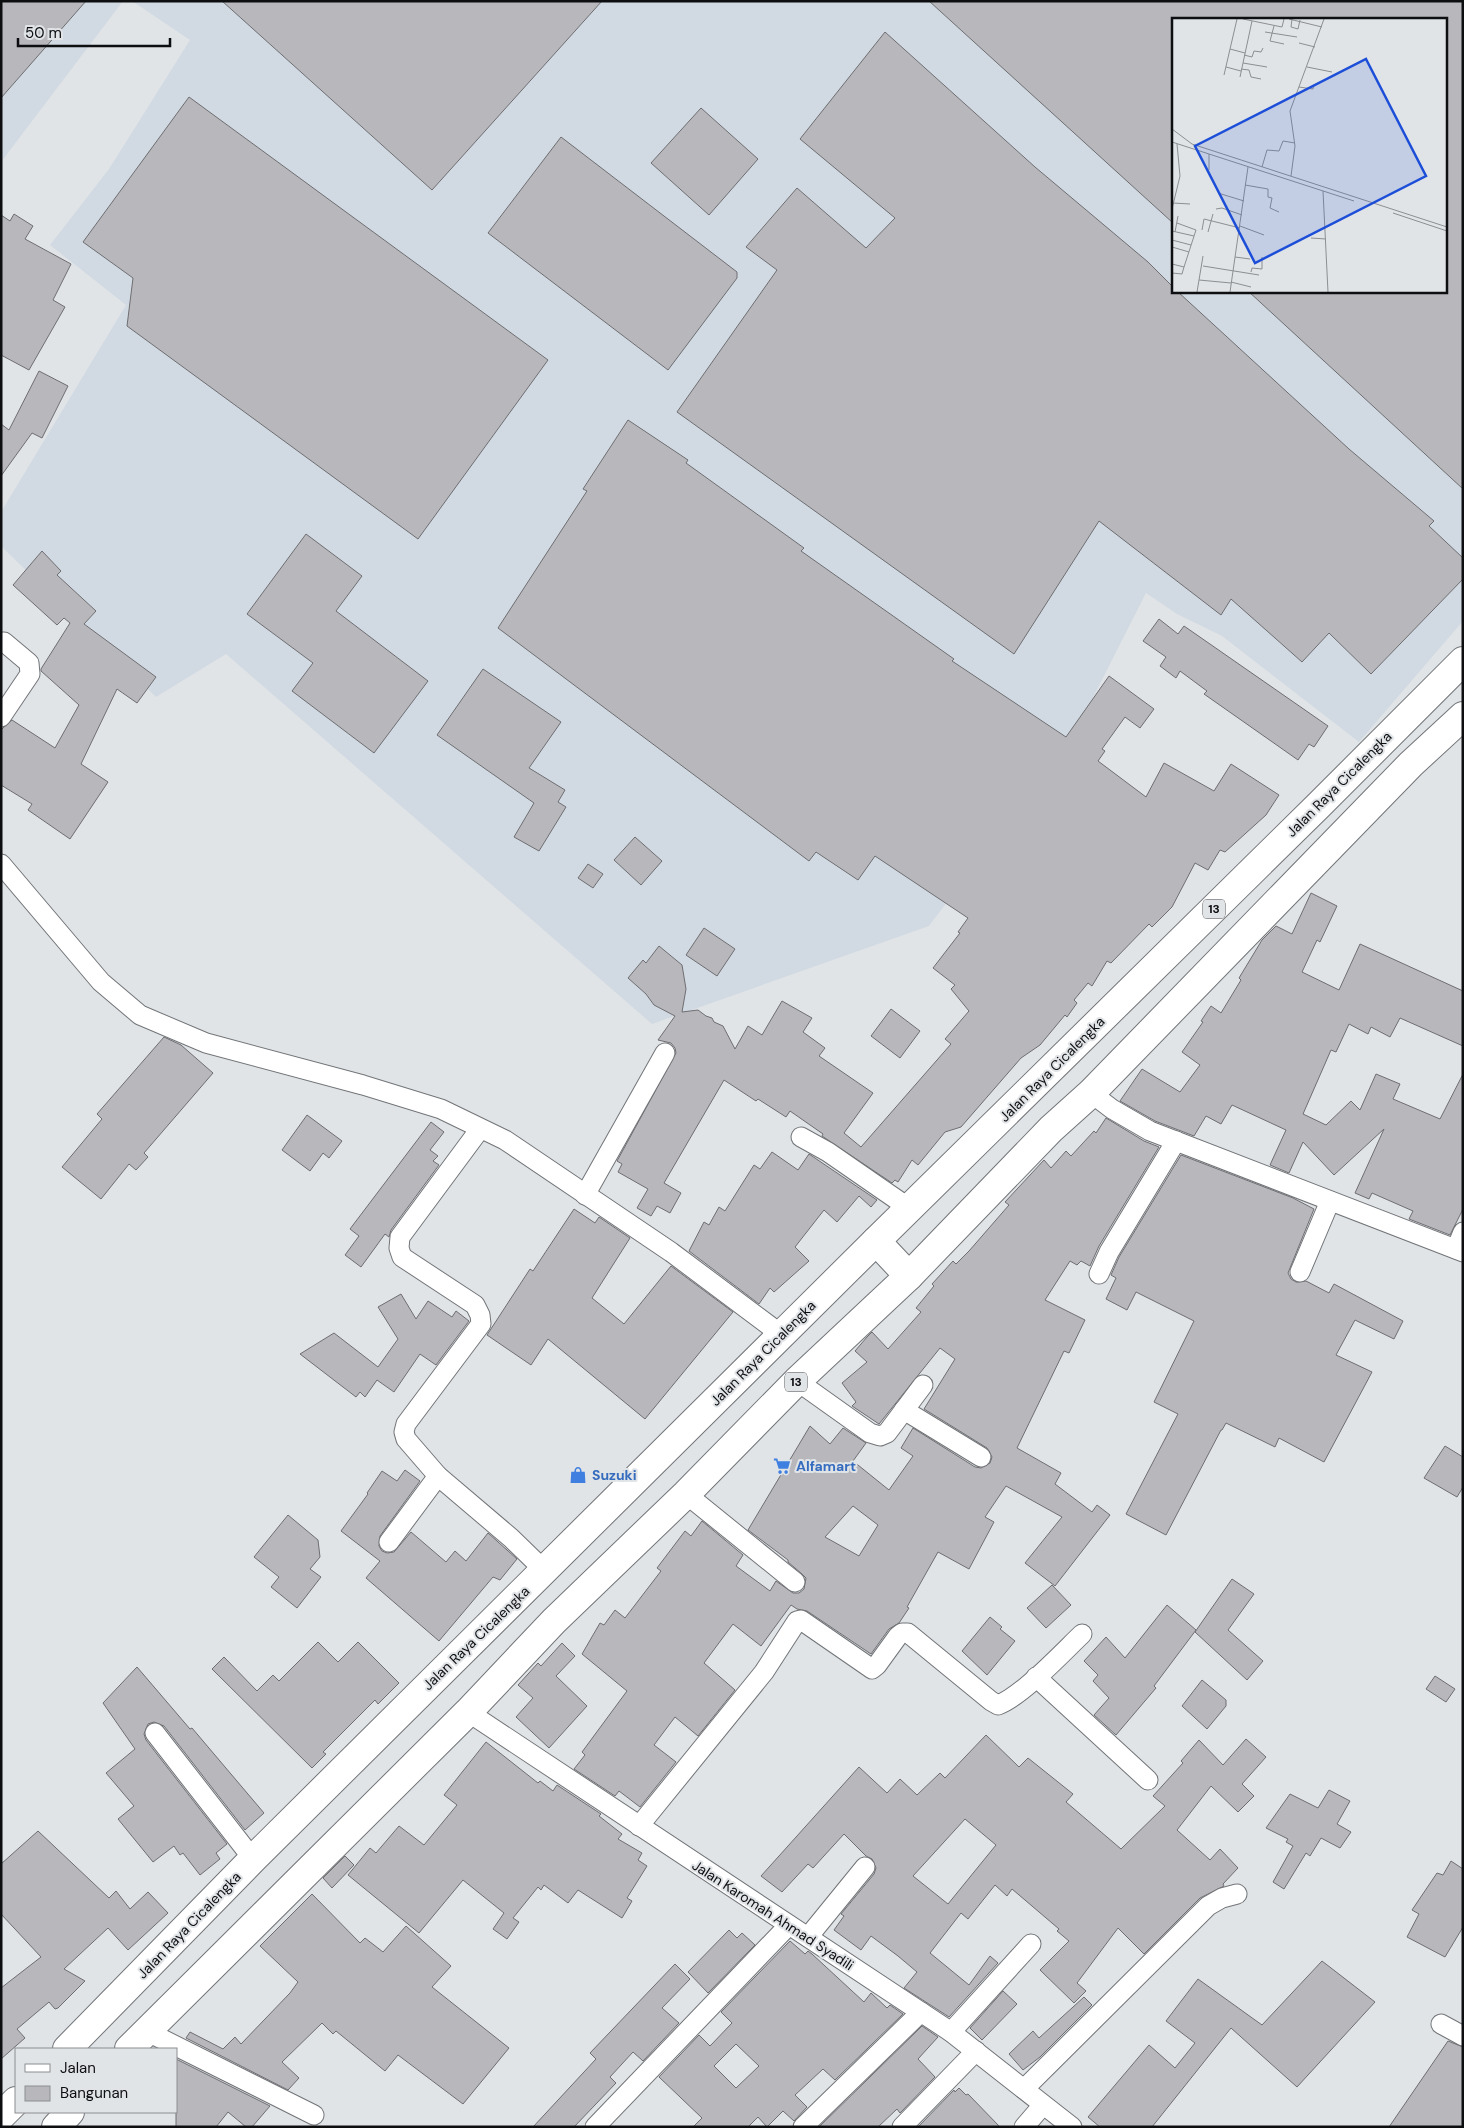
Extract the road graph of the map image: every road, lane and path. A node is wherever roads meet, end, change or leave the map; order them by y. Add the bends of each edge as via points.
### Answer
1 (4, 642) dead end
2 (1463, 661) edge
3 (1463, 716) edge
4 (1, 717) edge
5 (1, 864) edge
6 (665, 1052) dead end
7 (1091, 1093) junction
8 (480, 1129) junction
9 (801, 1137) dead end
10 (1176, 1141) junction
11 (585, 1195) junction
12 (1330, 1201) junction
13 (910, 1208) junction
14 (876, 1241) junction
15 (1460, 1244) edge
16 (1300, 1272) dead end
17 (1099, 1274) dead end
18 (909, 1276) junction
19 (782, 1335) junction
20 (797, 1381) junction
21 (923, 1385) dead end
22 (904, 1410) junction
23 (980, 1457) dead end
24 (438, 1476) junction
25 (686, 1494) junction
26 (389, 1542) dead end
27 (545, 1571) junction
28 (795, 1582) dead end
29 (1082, 1634) dead end
30 (1036, 1678) junction
31 (468, 1712) junction
32 (155, 1733) dead end
33 (1148, 1780) dead end
34 (639, 1826) junction
35 (253, 1859) junction
36 (866, 1867) dead end
37 (1237, 1894) dead end
38 (789, 1925) junction
39 (808, 1937) junction
40 (1031, 1944) dead end
41 (921, 2012) junction
42 (1441, 2024) dead end
43 (951, 2032) junction
44 (1463, 2036) edge
45 (138, 2040) edge
46 (68, 2048) edge
47 (157, 2048) edge
48 (976, 2051) junction
49 (178, 2057) edge
50 (1024, 2089) junction
51 (15, 2102) edge
52 (1043, 2105) junction
53 (69, 2113) edge
54 (314, 2115) dead end
55 (1, 2116) edge
56 (56, 2127) edge
57 (595, 2127) edge
58 (803, 2127) edge
59 (902, 2127) edge
60 (1024, 2127) edge
61 (1072, 2127) edge

1 - 4 street via 29,664 30,674
2 - 13 highway, Jalan Raya Cicalengka / 13
3 - 7 highway, 13 via 1411,764
5 - 8 street via 102,982 140,1014 206,1044 441,1109
6 - 11 street
7 - 10 street via 1136,1123
7 - 18 highway, 13 via 1051,1129
8 - 11 street via 505,1140
8 - 24 street via 400,1236 402,1257 475,1305 480,1315 481,1324 406,1424 406,1439
9 - 13 street
10 - 12 street
10 - 17 street
11 - 19 street via 671,1252
12 - 15 street
12 - 16 street
13 - 14 highway, Jalan Raya Cicalengka / 13
14 - 18 highway
14 - 19 highway, Jalan Raya Cicalengka / 13
18 - 20 highway, 13
19 - 27 highway, Jalan Raya Cicalengka / 13
20 - 22 street via 870,1433 880,1436 887,1433
20 - 25 highway, 13
21 - 22 street
22 - 23 street
24 - 26 street
24 - 27 street
25 - 28 street
25 - 31 highway, 13 via 554,1621
27 - 35 highway, Jalan Raya Cicalengka / 13
29 - 30 street
30 - 33 street
30 - 34 street via 998,1705 908,1633 902,1632 898,1636 872,1669 801,1620 797,1621 764,1672
31 - 34 street, Jalan Karomah Ahmad Syadili
31 - 45 highway, 13
32 - 35 street
34 - 38 street, Jalan Karomah Ahmad Syadili
35 - 46 highway, Jalan Raya Cicalengka / 13
36 - 39 street
37 - 50 street via 1208,1906
38 - 39 street, Jalan Karomah Ahmad Syadili
38 - 57 street
39 - 41 street, Jalan Karomah Ahmad Syadili
40 - 43 street
41 - 43 street, Jalan Karomah Ahmad Syadili
41 - 58 street
42 - 44 street
43 - 48 street, Jalan Karomah Ahmad Syadili
45 - 47 street
48 - 50 street, Jalan Karomah Ahmad Syadili
48 - 59 street
49 - 54 street
50 - 52 street, Jalan Karomah Ahmad Syadili
51 - 55 highway
52 - 60 street
52 - 61 street, Jalan Karomah Ahmad Syadili
53 - 56 highway

